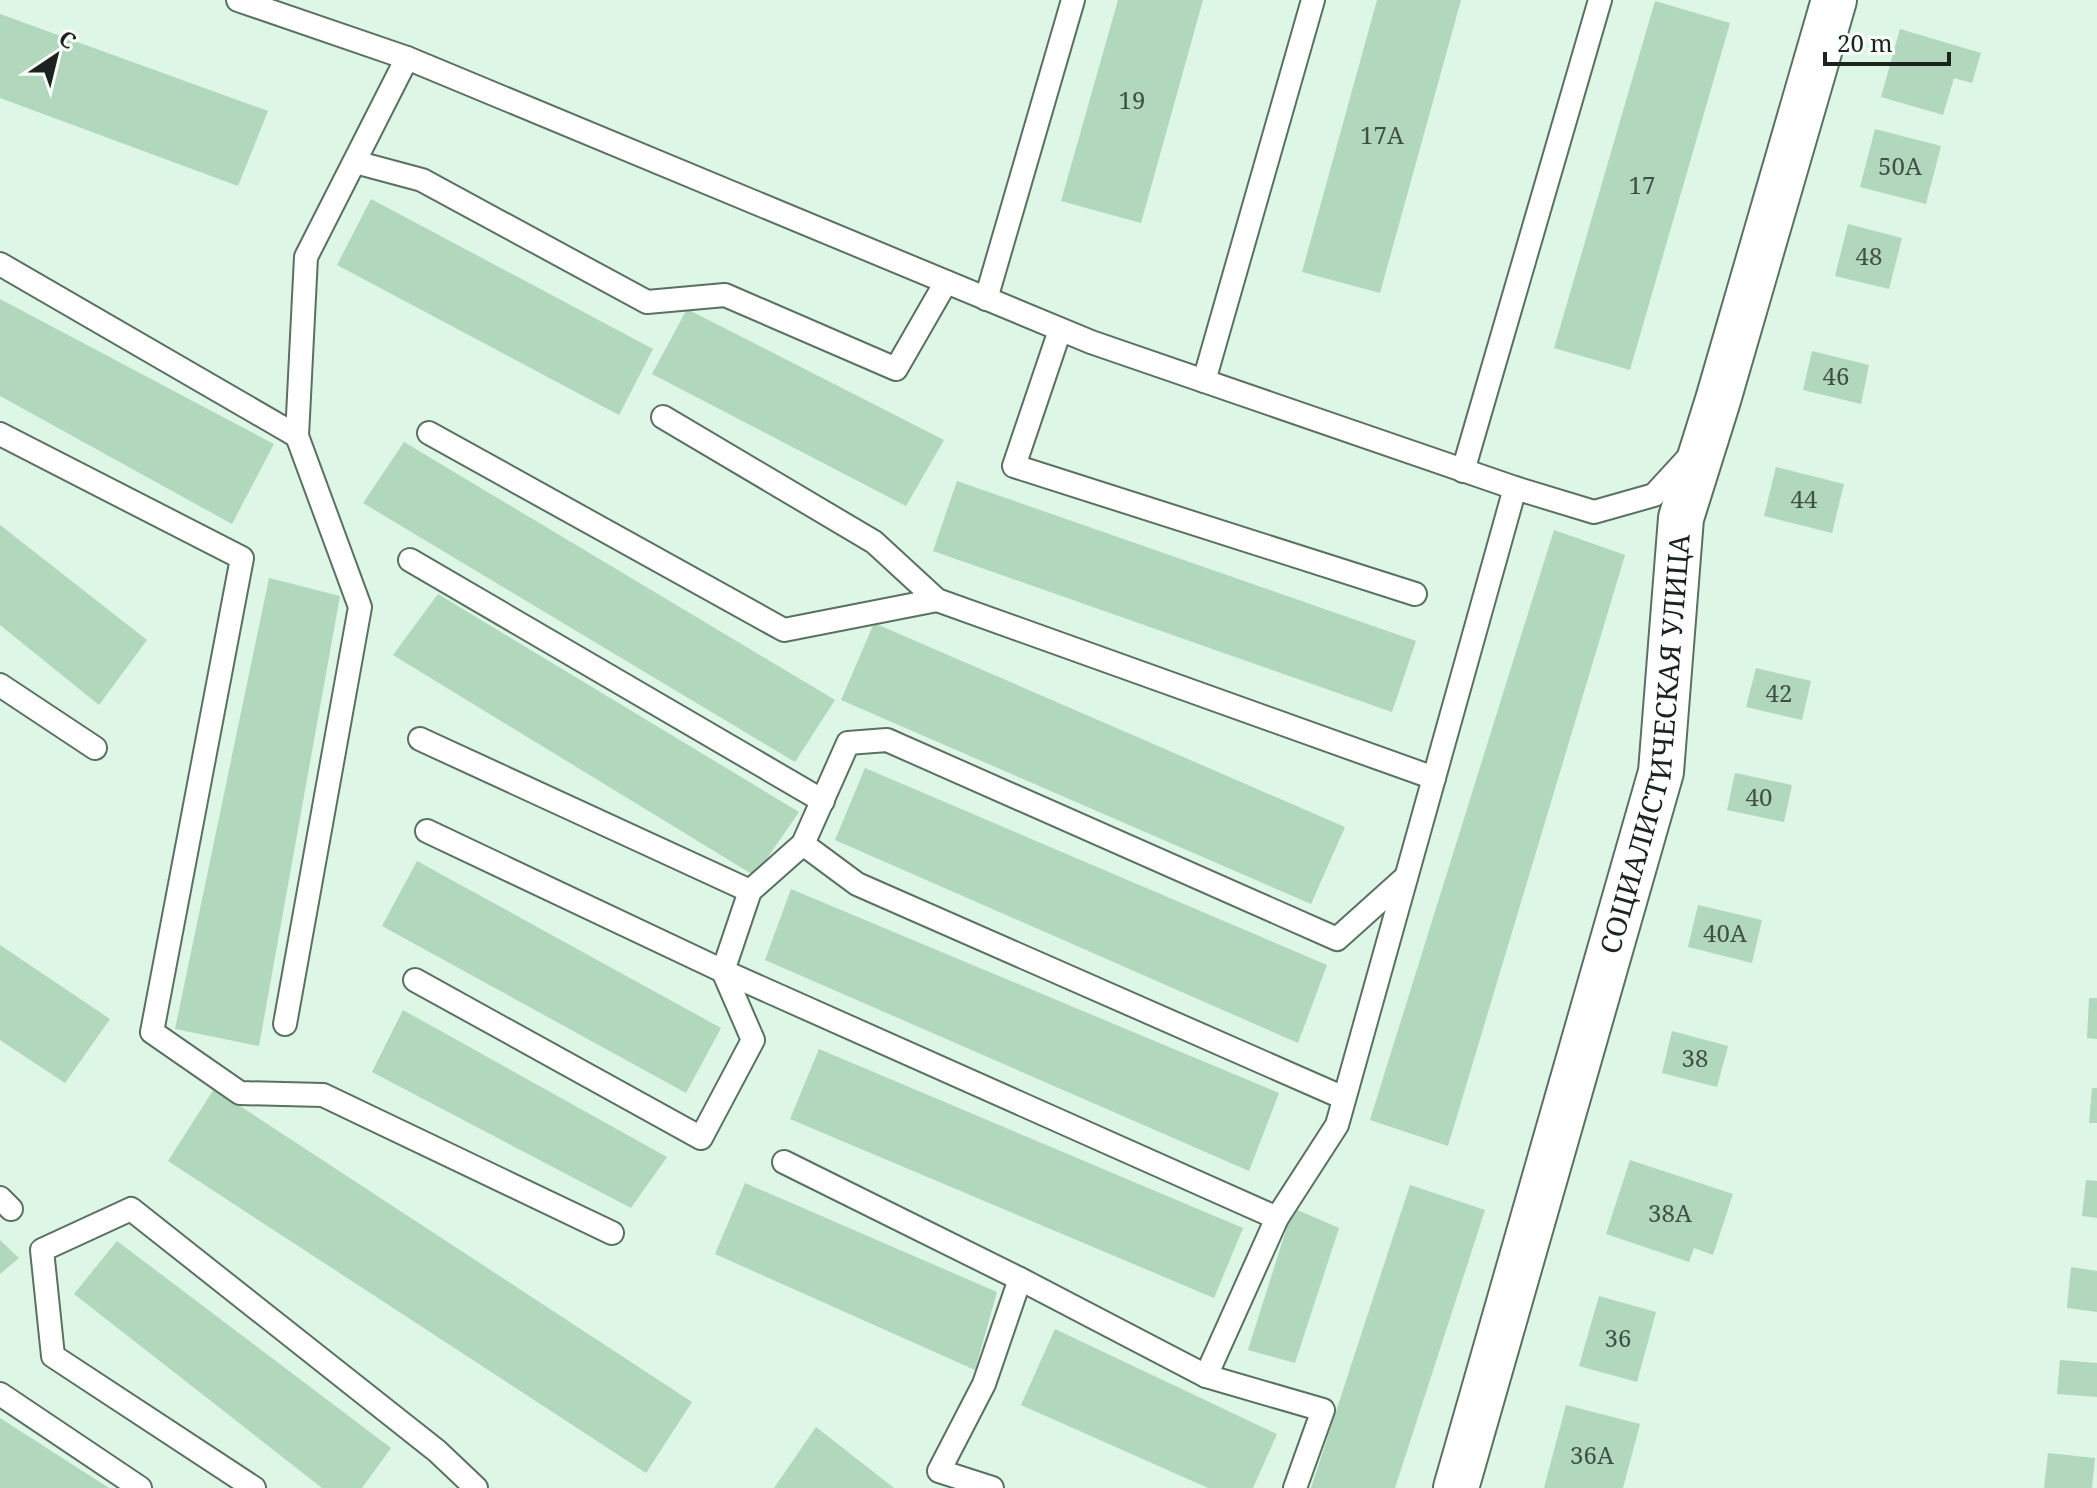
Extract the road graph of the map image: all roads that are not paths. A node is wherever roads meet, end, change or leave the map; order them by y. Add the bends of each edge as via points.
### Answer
1 (238, 0) edge
2 (1073, 0) edge
3 (1313, 0) edge
4 (1600, 0) edge
5 (1834, 0) edge
6 (407, 58) junction
7 (355, 162) junction
8 (0, 264) edge
9 (946, 282) junction
10 (986, 299) junction
11 (1060, 330) junction
12 (1204, 381) junction
13 (1718, 400) junction
14 (663, 417) dead end
15 (429, 433) dead end
16 (0, 434) edge
17 (297, 436) junction
18 (1463, 471) junction
19 (1515, 488) junction
20 (410, 560) dead end
21 (1415, 594) dead end
22 (937, 600) junction
23 (0, 685) edge
24 (420, 739) dead end
25 (95, 748) dead end
26 (1434, 778) junction
27 (823, 801) junction
28 (427, 831) dead end
29 (803, 844) junction
30 (1406, 877) junction
31 (750, 891) junction
32 (723, 971) junction
33 (415, 980) dead end
34 (285, 1024) dead end
35 (1344, 1098) junction
36 (784, 1162) dead end
37 (1277, 1218) junction
38 (612, 1233) dead end
39 (1020, 1279) junction
40 (1206, 1376) junction
41 (0, 1394) edge
42 (140, 1488) edge
43 (254, 1488) edge
44 (476, 1488) edge
45 (992, 1488) edge
46 (1295, 1488) edge
47 (1456, 1488) edge

1 - 6 lane
2 - 10 lane
3 - 12 lane
4 - 18 lane
5 - 13 street, СОЦИАЛИСТИЧЕСКАЯ УЛИЦА
6 - 7 lane
6 - 9 lane
7 - 9 lane via 422,180 647,302 725,295 896,369
7 - 17 lane via 306,257
8 - 17 lane
9 - 10 lane
10 - 11 lane
11 - 12 lane
11 - 21 lane via 1014,466
12 - 18 lane
13 - 19 lane via 1685,464 1654,495 1594,512
13 - 47 street, СОЦИАЛИСТИЧЕСКАЯ УЛИЦА via 1681,518 1661,772
14 - 22 lane via 874,542
15 - 22 lane via 784,630
16 - 38 lane via 242,558 152,1032 240,1093 323,1095
17 - 34 lane via 360,607
18 - 19 lane
19 - 26 lane
20 - 27 lane
22 - 26 lane
23 - 25 lane
24 - 31 lane
26 - 30 lane
27 - 29 lane
27 - 30 lane via 848,743 887,740 1337,939
28 - 32 lane
29 - 31 lane
29 - 35 lane via 857,884
30 - 35 lane
31 - 32 lane
32 - 33 lane via 753,1040 701,1138
32 - 37 lane
35 - 37 lane via 1337,1125
36 - 39 lane
37 - 40 lane
39 - 40 lane
39 - 45 lane via 984,1384 939,1471
40 - 46 lane via 1323,1410
41 - 42 lane
43 - 44 lane via 53,1356 42,1250 131,1209 437,1451

